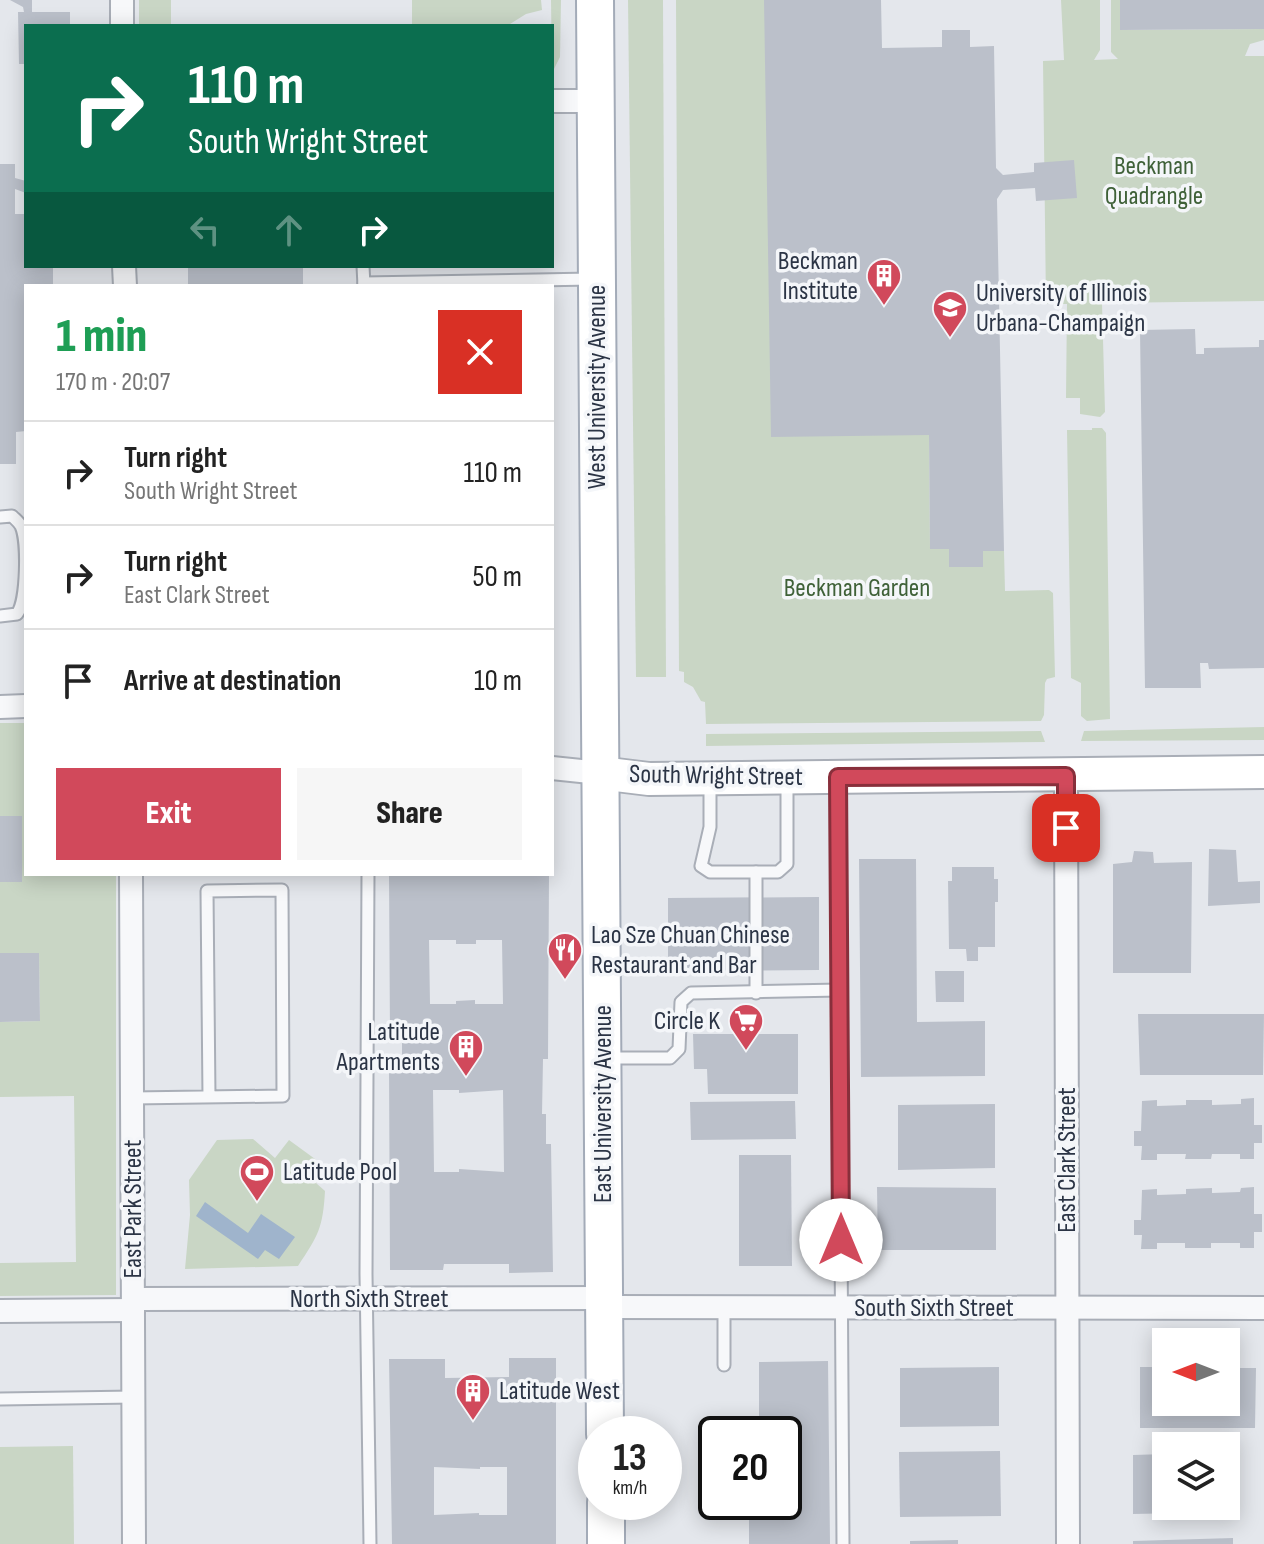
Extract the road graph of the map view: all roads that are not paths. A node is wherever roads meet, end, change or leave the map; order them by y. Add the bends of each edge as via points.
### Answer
1 (122, 0) edge
2 (595, 0) edge
3 (122, 24) edge
4 (554, 101) edge
5 (596, 101) junction
6 (597, 279) junction
7 (364, 284) edge
8 (0, 517) edge
9 (0, 616) edge
10 (24, 706) edge
11 (0, 707) edge
12 (554, 768) edge
13 (1264, 772) edge
14 (600, 773) junction
15 (1066, 776) junction
16 (838, 777) junction
17 (710, 778) junction
18 (787, 778) junction
19 (756, 872) junction
20 (131, 876) edge
21 (368, 876) edge
22 (840, 990) junction
23 (756, 993) junction
24 (603, 1058) junction
25 (209, 1097) junction
26 (132, 1098) junction
27 (367, 1299) junction
28 (605, 1302) junction
29 (133, 1305) junction
30 (724, 1308) junction
31 (841, 1308) junction
32 (1067, 1308) junction
33 (1264, 1308) edge
34 (0, 1311) edge
35 (724, 1365) dead end
36 (134, 1397) junction
37 (0, 1399) edge
38 (605, 1416) edge
39 (606, 1520) edge
40 (134, 1544) edge
41 (370, 1544) edge
42 (606, 1544) edge
43 (843, 1544) edge
44 (1068, 1544) edge

1 - 3 street
2 - 5 main road, West University Avenue
4 - 5 street
5 - 6 main road, West University Avenue
6 - 7 lane
6 - 14 main road, West University Avenue
8 - 9 lane via 12,516 24,537 24,601 17,614
10 - 11 street
12 - 14 street
13 - 15 main road, South Wright Street
14 - 17 main road, South Wright Street
14 - 24 main road, East University Avenue
15 - 16 main road, South Wright Street
15 - 32 street, East Clark Street
16 - 18 main road, South Wright Street
16 - 22 lane
17 - 18 main road, South Wright Street
17 - 19 lane via 710,827 701,866 710,872
18 - 19 lane via 787,864 778,872
19 - 23 lane
20 - 26 street, East Park Street
21 - 27 lane
22 - 23 lane
22 - 31 lane
23 - 24 lane via 691,993 681,1002 679,1049 670,1058
24 - 28 main road, East University Avenue
25 - 25 lane via 283,1096 282,890 207,891
25 - 26 lane
26 - 29 street, East Park Street
27 - 28 street, North Sixth Street
27 - 29 street, North Sixth Street
27 - 41 lane
28 - 30 street, South Sixth Street
28 - 38 main road, East University Avenue
29 - 34 street, North Sixth Street
29 - 36 street, East Park Street
30 - 31 street, South Sixth Street
30 - 35 lane
31 - 32 street, South Sixth Street
31 - 43 lane
32 - 33 street, South Sixth Street
32 - 44 street, East Clark Street
36 - 37 lane
36 - 40 street, East Park Street
39 - 42 main road

